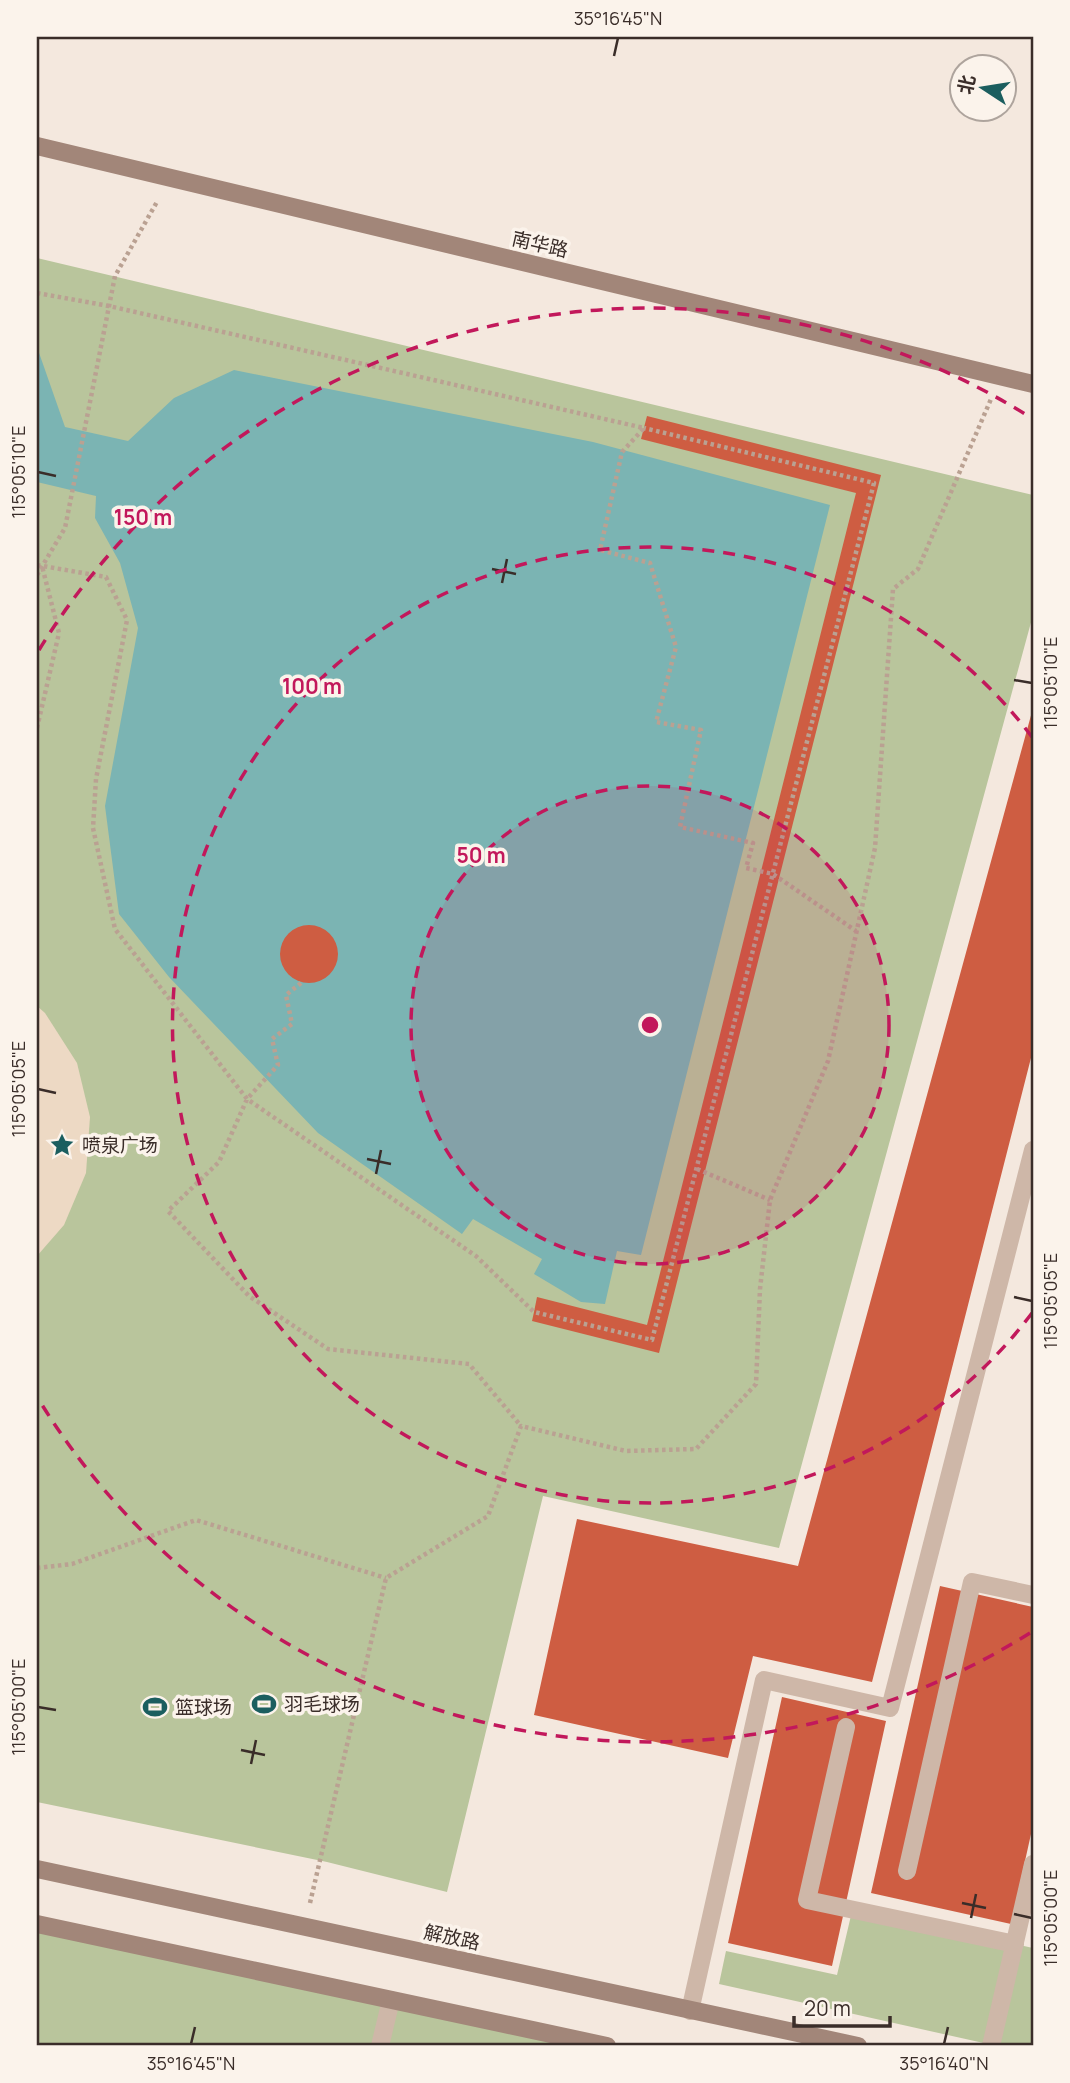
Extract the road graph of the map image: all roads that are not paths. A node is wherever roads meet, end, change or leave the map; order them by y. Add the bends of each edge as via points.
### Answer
1 (37, 146) edge
2 (1033, 384) edge
3 (1033, 1150) edge
4 (1033, 1595) edge
5 (846, 1727) dead end
6 (1033, 1864) edge
7 (37, 1869) edge
8 (907, 1871) dead end
9 (37, 1924) edge
10 (1015, 1944) junction
11 (391, 2000) junction
12 (690, 2011) junction
13 (380, 2046) edge
14 (607, 2046) edge
15 (858, 2046) edge
16 (991, 2046) edge

1 - 2 main road, 南华路
3 - 12 street via 890,1707 764,1680
4 - 8 street via 972,1582
5 - 10 street via 807,1900
6 - 10 street
7 - 12 main road, 解放路
9 - 11 main road
10 - 16 street
11 - 13 street
11 - 14 main road
12 - 15 main road, 解放路

